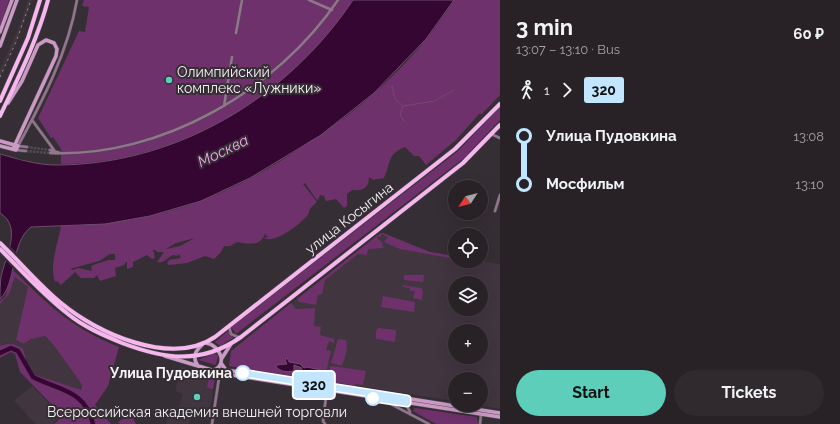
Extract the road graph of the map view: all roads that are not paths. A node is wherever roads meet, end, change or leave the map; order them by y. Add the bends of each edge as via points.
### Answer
1 (12, 0) edge
2 (17, 0) edge
3 (39, 0) edge
4 (48, 0) edge
5 (76, 0) edge
6 (242, 0) edge
7 (308, 0) edge
8 (338, 0) edge
9 (332, 10) junction
10 (0, 32) edge
11 (236, 33) dead end
12 (0, 46) edge
13 (232, 57) dead end
14 (0, 101) edge
15 (500, 104) edge
16 (224, 106) junction
17 (4, 109) junction
18 (0, 116) edge
19 (32, 120) junction
20 (500, 124) edge
21 (28, 128) junction
22 (491, 134) junction
23 (19, 136) junction
24 (500, 138) edge
25 (0, 141) edge
26 (0, 146) edge
27 (15, 148) junction
28 (26, 149) tunnel mouth
29 (50, 150) tunnel mouth
30 (54, 150) junction
31 (50, 153) tunnel mouth
32 (60, 153) junction
33 (500, 195) edge
34 (495, 211) dead end
35 (0, 242) edge
36 (3, 249) edge
37 (18, 263) junction
38 (230, 324) junction
39 (240, 337) junction
40 (232, 343) junction
41 (204, 344) junction
42 (154, 347) junction
43 (218, 349) junction
44 (152, 352) junction
45 (194, 355) junction
46 (164, 356) junction
47 (221, 361) junction
48 (199, 367) junction
49 (212, 371) junction
50 (220, 373) junction
51 (327, 389) junction
52 (382, 399) junction
53 (407, 401) junction
54 (500, 413) edge
55 (412, 414) junction
56 (481, 414) junction
57 (500, 417) edge
58 (212, 424) edge
59 (325, 424) edge
60 (428, 424) edge
61 (480, 424) edge

1 - 10 main road
2 - 12 main road
3 - 14 main road via 28,38
4 - 17 main road via 32,47
5 - 19 street via 68,40
6 - 11 street
7 - 9 street
8 - 9 street
9 - 16 street via 278,68
13 - 16 street
15 - 38 main road, улица Косыгина via 455,149
16 - 32 street via 191,123 145,140 112,148
17 - 18 main road
17 - 23 main road via 22,81 38,45 48,40 55,44 58,52
19 - 21 street
19 - 30 street
20 - 22 main road, улица Косыгина
21 - 23 street
21 - 27 street
22 - 24 street
22 - 39 main road, улица Косыгина via 462,163
23 - 27 main road
25 - 27 main road
26 - 27 main road
27 - 28 street
29 - 30 street
30 - 32 street
31 - 32 street
33 - 34 street
35 - 36 main road
36 - 37 main road
37 - 42 main road, улица Косыгина via 81,318 110,333
37 - 44 main road, улица Косыгина via 53,302 77,321 110,338
38 - 39 street via 230,334
38 - 41 main road, улица Косыгина
39 - 40 main road, улица Косыгина
40 - 43 main road, улица Косыгина
40 - 47 main road
41 - 42 main road, улица Косыгина via 179,349
41 - 43 main road via 213,345
41 - 45 main road, улица Косыгина
42 - 44 main road via 156,351
43 - 45 main road, улица Косыгина
43 - 47 main road
44 - 46 main road, улица Косыгина
45 - 46 main road, улица Косыгина
45 - 48 main road
46 - 48 main road
47 - 49 main road
47 - 50 street
47 - 51 main road via 226,370
48 - 49 main road
49 - 50 main road
50 - 51 main road
50 - 58 street
51 - 52 main road
51 - 53 main road
51 - 59 street via 323,421
52 - 53 main road
52 - 55 street
53 - 54 main road
53 - 55 street
53 - 56 main road
55 - 60 street
56 - 57 main road
56 - 61 street

